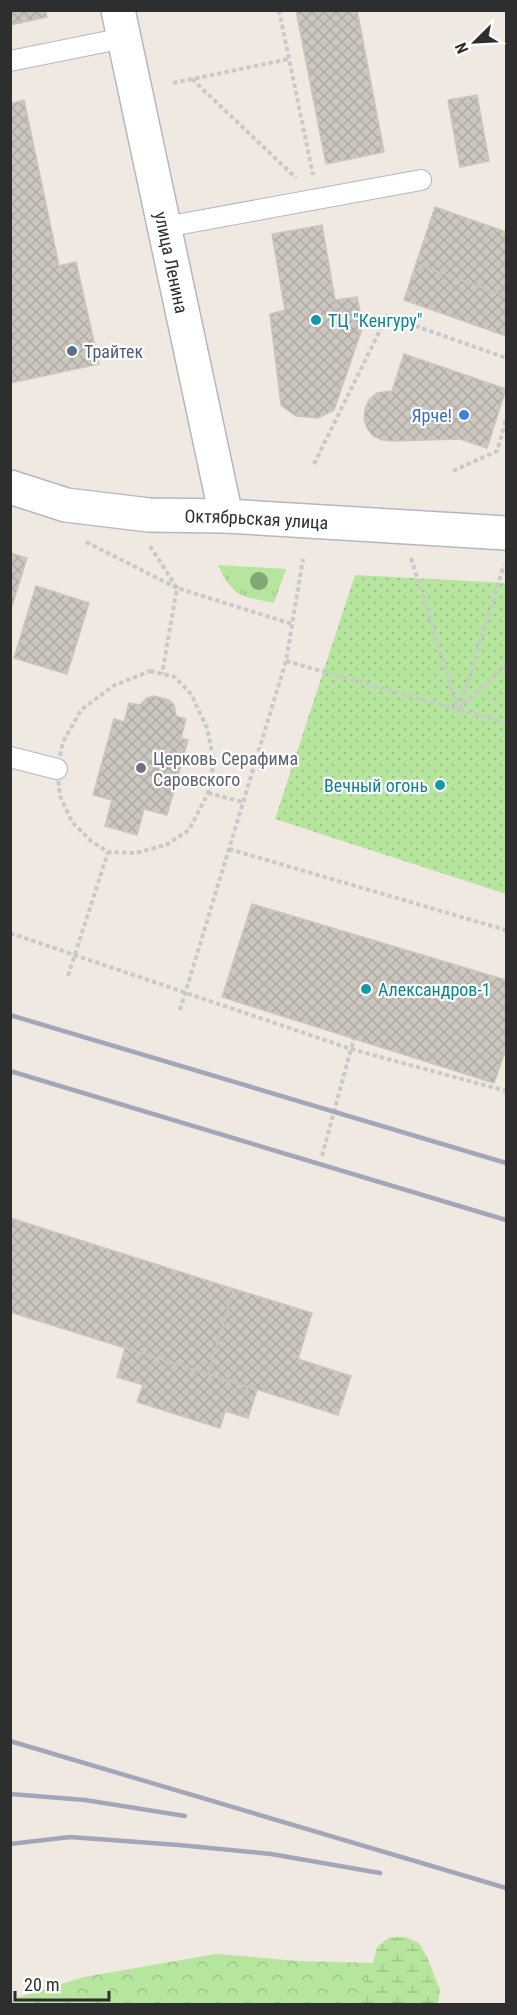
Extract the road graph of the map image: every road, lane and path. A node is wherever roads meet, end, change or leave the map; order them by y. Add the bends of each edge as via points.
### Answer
1 (279, 10) edge
2 (121, 24) edge
3 (289, 59) junction
4 (10, 61) edge
5 (192, 79) junction
6 (173, 83) dead end
7 (421, 180) dead end
8 (318, 199) junction
9 (165, 227) junction
10 (507, 358) edge
11 (507, 420) edge
12 (314, 464) dead end
13 (453, 471) dead end
14 (10, 487) edge
15 (226, 516) junction
16 (507, 533) edge
17 (83, 541) dead end
18 (150, 546) dead end
19 (411, 557) dead end
20 (303, 559) dead end
21 (504, 566) dead end
22 (177, 588) junction
23 (292, 624) junction
24 (285, 660) junction
25 (507, 665) edge
26 (162, 674) junction
27 (459, 710) junction
28 (507, 723) edge
29 (10, 756) edge
30 (57, 769) junction
31 (208, 793) junction
32 (243, 802) junction
33 (229, 849) junction
34 (108, 852) junction
35 (507, 930) edge
36 (10, 933) edge
37 (75, 955) junction
38 (68, 976) dead end
39 (185, 992) junction
40 (180, 1010) dead end
41 (354, 1038) dead end
42 (351, 1049) junction
43 (507, 1091) edge
44 (322, 1156) dead end

1 - 3 path
2 - 4 lane
2 - 9 main road, улица Ленина
3 - 5 path
3 - 8 path
5 - 6 path
5 - 8 path
7 - 8 lane
8 - 9 lane
9 - 15 main road, улица Ленина
10 - 12 path via 387,316
11 - 13 path via 497,451
14 - 15 main road, Октябрьская улица via 66,505 149,515
15 - 16 main road, Октябрьская улица
17 - 22 path
18 - 22 path
19 - 27 path
20 - 23 path
21 - 27 path
22 - 23 path
22 - 26 path
23 - 24 path
24 - 27 path
24 - 32 path
25 - 27 path
26 - 30 path via 150,671 113,686 81,710 63,742
26 - 31 path via 175,677 191,694 207,728 214,762
27 - 28 path
29 - 30 lane
30 - 34 path via 60,796 72,822 90,841
31 - 32 path
31 - 34 path via 189,830 165,845 136,853
32 - 33 path
33 - 35 path
33 - 39 path
34 - 37 path
36 - 37 path
37 - 38 path
37 - 39 path
39 - 40 path
39 - 42 path
41 - 42 path
42 - 43 path
42 - 44 path

